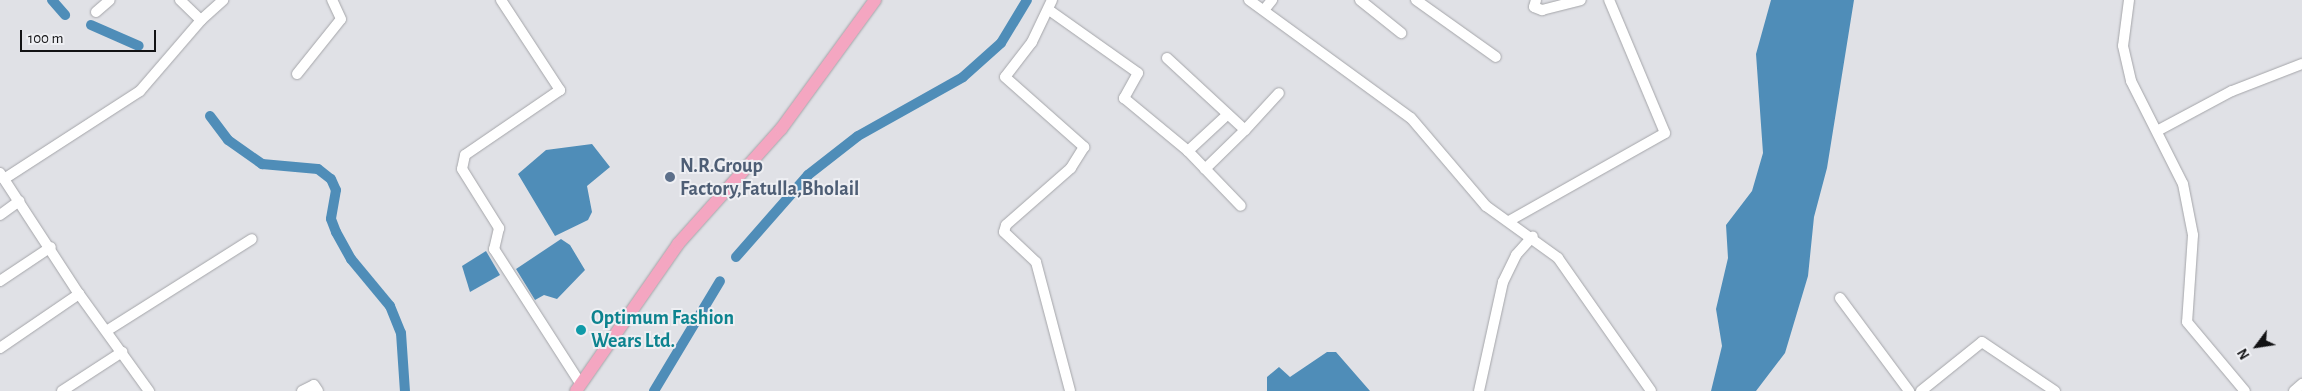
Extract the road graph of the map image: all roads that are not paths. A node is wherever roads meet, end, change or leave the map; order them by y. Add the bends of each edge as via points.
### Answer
1 (110, 0) edge
2 (180, 0) edge
3 (223, 0) edge
4 (332, 0) edge
5 (501, 0) edge
6 (875, 0) edge
7 (1249, 0) edge
8 (1272, 0) edge
9 (1360, 0) edge
10 (1416, 0) edge
11 (1536, 0) edge
12 (1582, 0) edge
13 (1609, 0) edge
14 (2129, 0) edge
15 (1050, 5) edge
16 (1264, 10) junction
17 (96, 12) dead end
18 (201, 20) junction
19 (1401, 33) dead end
20 (1496, 57) dead end
21 (1167, 58) dead end
22 (2302, 64) edge
23 (298, 74) dead end
24 (1279, 93) dead end
25 (1228, 114) junction
26 (1245, 130) junction
27 (2156, 131) junction
28 (1188, 151) junction
29 (1205, 169) junction
30 (2, 176) edge
31 (19, 201) junction
32 (1241, 206) dead end
33 (0, 215) edge
34 (1509, 221) junction
35 (1533, 236) junction
36 (252, 239) dead end
37 (51, 247) junction
38 (0, 281) edge
39 (79, 294) junction
40 (1840, 298) dead end
41 (108, 330) junction
42 (0, 348) edge
43 (122, 352) junction
44 (2302, 384) edge
45 (578, 387) edge
46 (62, 391) edge
47 (149, 391) edge
48 (302, 391) edge
49 (318, 391) edge
50 (1070, 391) edge
51 (1478, 391) edge
52 (1651, 391) edge
53 (1909, 391) edge
54 (1921, 391) edge
55 (2055, 391) edge
56 (2245, 391) edge
57 (2294, 391) edge

1 - 17 street
2 - 18 street
3 - 18 street
4 - 23 street via 341,19
5 - 45 street via 560,90 465,155 462,169 499,228 492,245
6 - 45 main road via 781,130 678,244
7 - 16 street
8 - 16 street
9 - 19 street
10 - 20 street
11 - 12 street via 1534,7 1542,10
13 - 34 street via 1666,133
14 - 27 street via 2123,46 2129,72
15 - 28 street via 1138,73 1122,97
15 - 50 street via 1005,77 1084,147 1071,168 1006,224 1004,232 1036,262
16 - 34 street via 1411,118 1486,206
18 - 30 street via 140,91
21 - 25 street
22 - 27 street via 2232,91
24 - 26 street
25 - 26 street
25 - 28 street
26 - 29 street
27 - 56 street via 2183,184 2193,235 2187,322
28 - 29 street
29 - 32 street
30 - 31 street
31 - 33 street
31 - 37 street
34 - 35 street
35 - 51 street via 1516,255 1502,282
35 - 52 street via 1558,258 1580,286
36 - 41 street
37 - 38 street
37 - 39 street
39 - 41 street
39 - 42 street
40 - 53 street
41 - 43 street
43 - 46 street
43 - 47 street
44 - 57 street
48 - 49 street via 314,385
54 - 55 street via 1982,342

